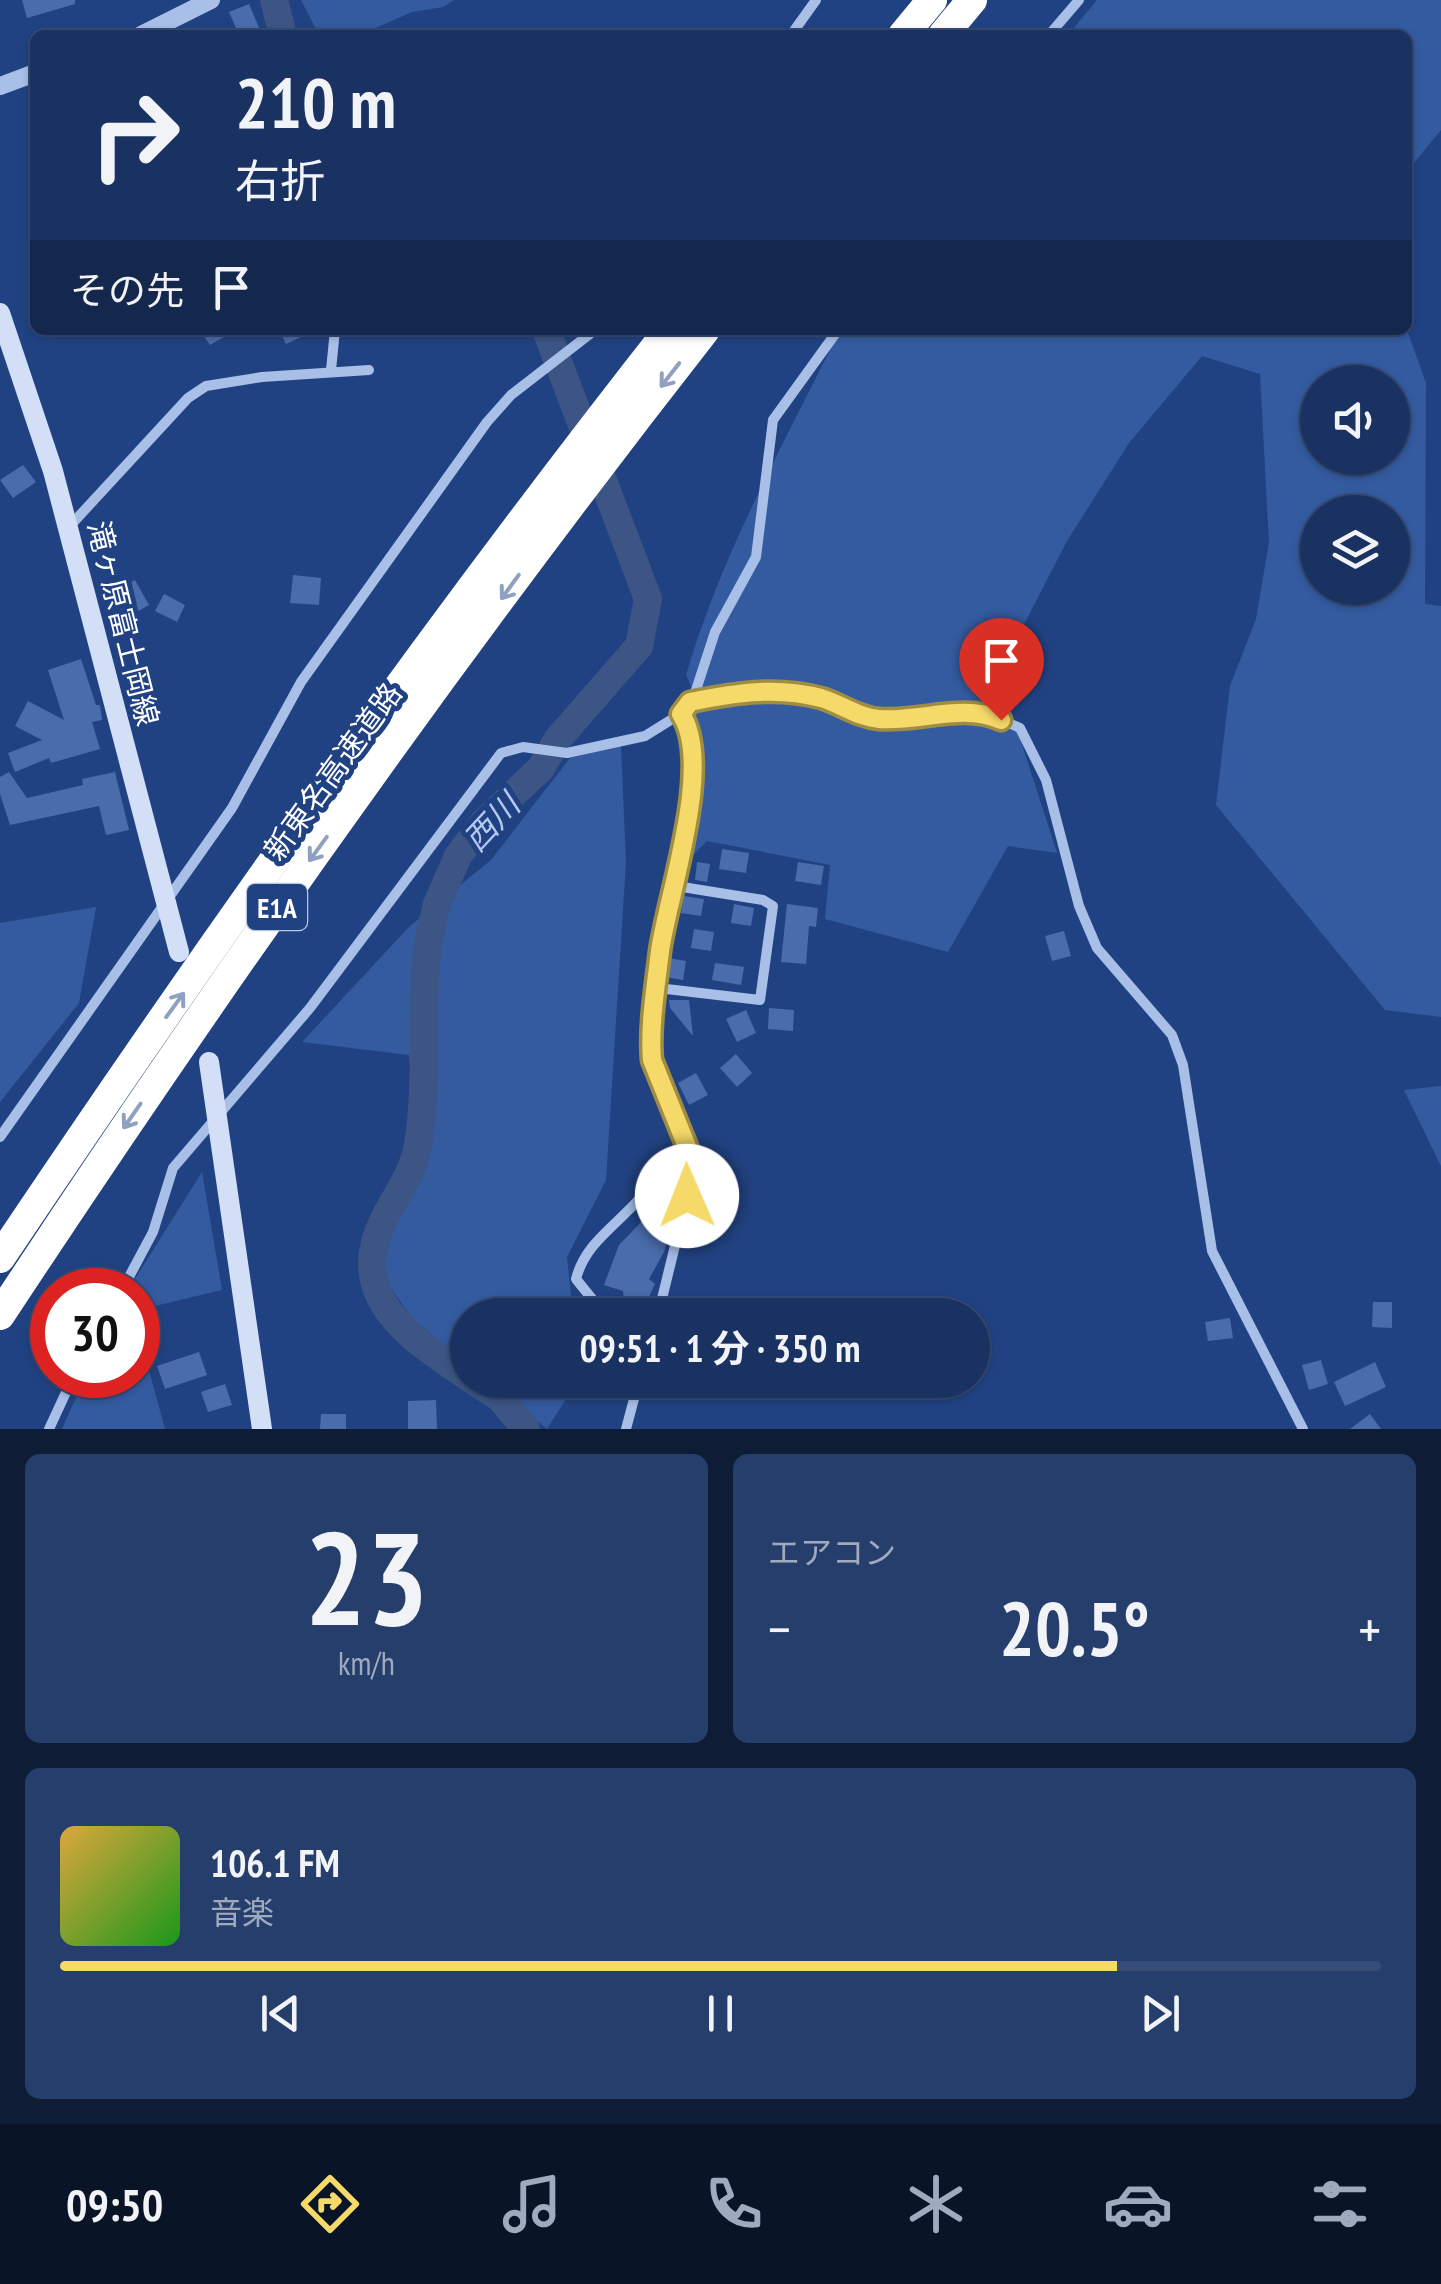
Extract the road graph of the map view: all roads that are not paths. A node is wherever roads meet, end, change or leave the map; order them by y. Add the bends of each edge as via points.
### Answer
1 (211, 0) edge
2 (816, 0) edge
3 (932, 0) edge
4 (972, 0) edge
5 (1079, 0) edge
6 (151, 30) edge
7 (795, 30) edge
8 (907, 30) edge
9 (947, 30) edge
10 (1053, 30) edge
11 (30, 75) edge
12 (0, 86) edge
13 (0, 313) edge
14 (335, 335) edge
15 (588, 335) edge
16 (666, 335) edge
17 (700, 335) edge
18 (834, 335) edge
19 (332, 370) junction
20 (369, 370) dead end
21 (624, 411) junction
22 (559, 495) junction
23 (68, 528) junction
24 (690, 702) junction
25 (681, 714) junction
26 (676, 886) junction
27 (165, 900) junction
28 (179, 952) dead end
29 (658, 988) junction
30 (209, 1062) dead end
31 (216, 1118) junction
32 (0, 1137) edge
33 (684, 1146) junction
34 (0, 1258) edge
35 (133, 1268) edge
36 (591, 1298) edge
37 (662, 1298) edge
38 (0, 1316) edge
39 (63, 1398) edge
40 (634, 1398) edge
41 (49, 1429) edge
42 (262, 1429) edge
43 (626, 1429) edge
44 (1303, 1429) edge

1 - 6 street
2 - 7 street
3 - 8 highway
4 - 9 highway
5 - 10 street
11 - 12 street
13 - 23 main road, 滝ヶ原富士岡線
14 - 19 street
15 - 27 street via 486,422 301,682 232,808
16 - 21 highway, 新東名高速道路 / E1A
17 -> 21 highway, 新東名高速道路 / E1A
18 - 24 street via 773,420 760,544 709,644
19 - 20 street
19 - 23 street via 206,386
21 - 22 highway, 新東名高速道路 / E1A
34 -> 22 highway, 新東名高速道路 / E1A via 92,1120
22 -> 38 highway, 新東名高速道路 / E1A
23 - 27 main road, 滝ヶ原富士岡線
24 - 25 street
24 - 44 street via 786,692 878,719 982,712 1020,728 1046,780 1078,906 1097,948 1172,1035 1183,1065 1212,1251
25 - 26 street via 689,727 691,794
25 - 31 street via 645,736 567,752 516,747 501,754 310,1008
26 - 29 street
26 - 29 street via 773,906 760,1000
27 - 28 main road, 滝ヶ原富士岡線
27 - 32 street
29 - 33 street via 652,1060
30 - 31 main road
31 - 35 street via 173,1168
31 - 42 main road
33 - 36 street via 666,1154 644,1194 580,1263 576,1279
33 - 37 street via 694,1164
39 - 41 street
40 - 43 street

